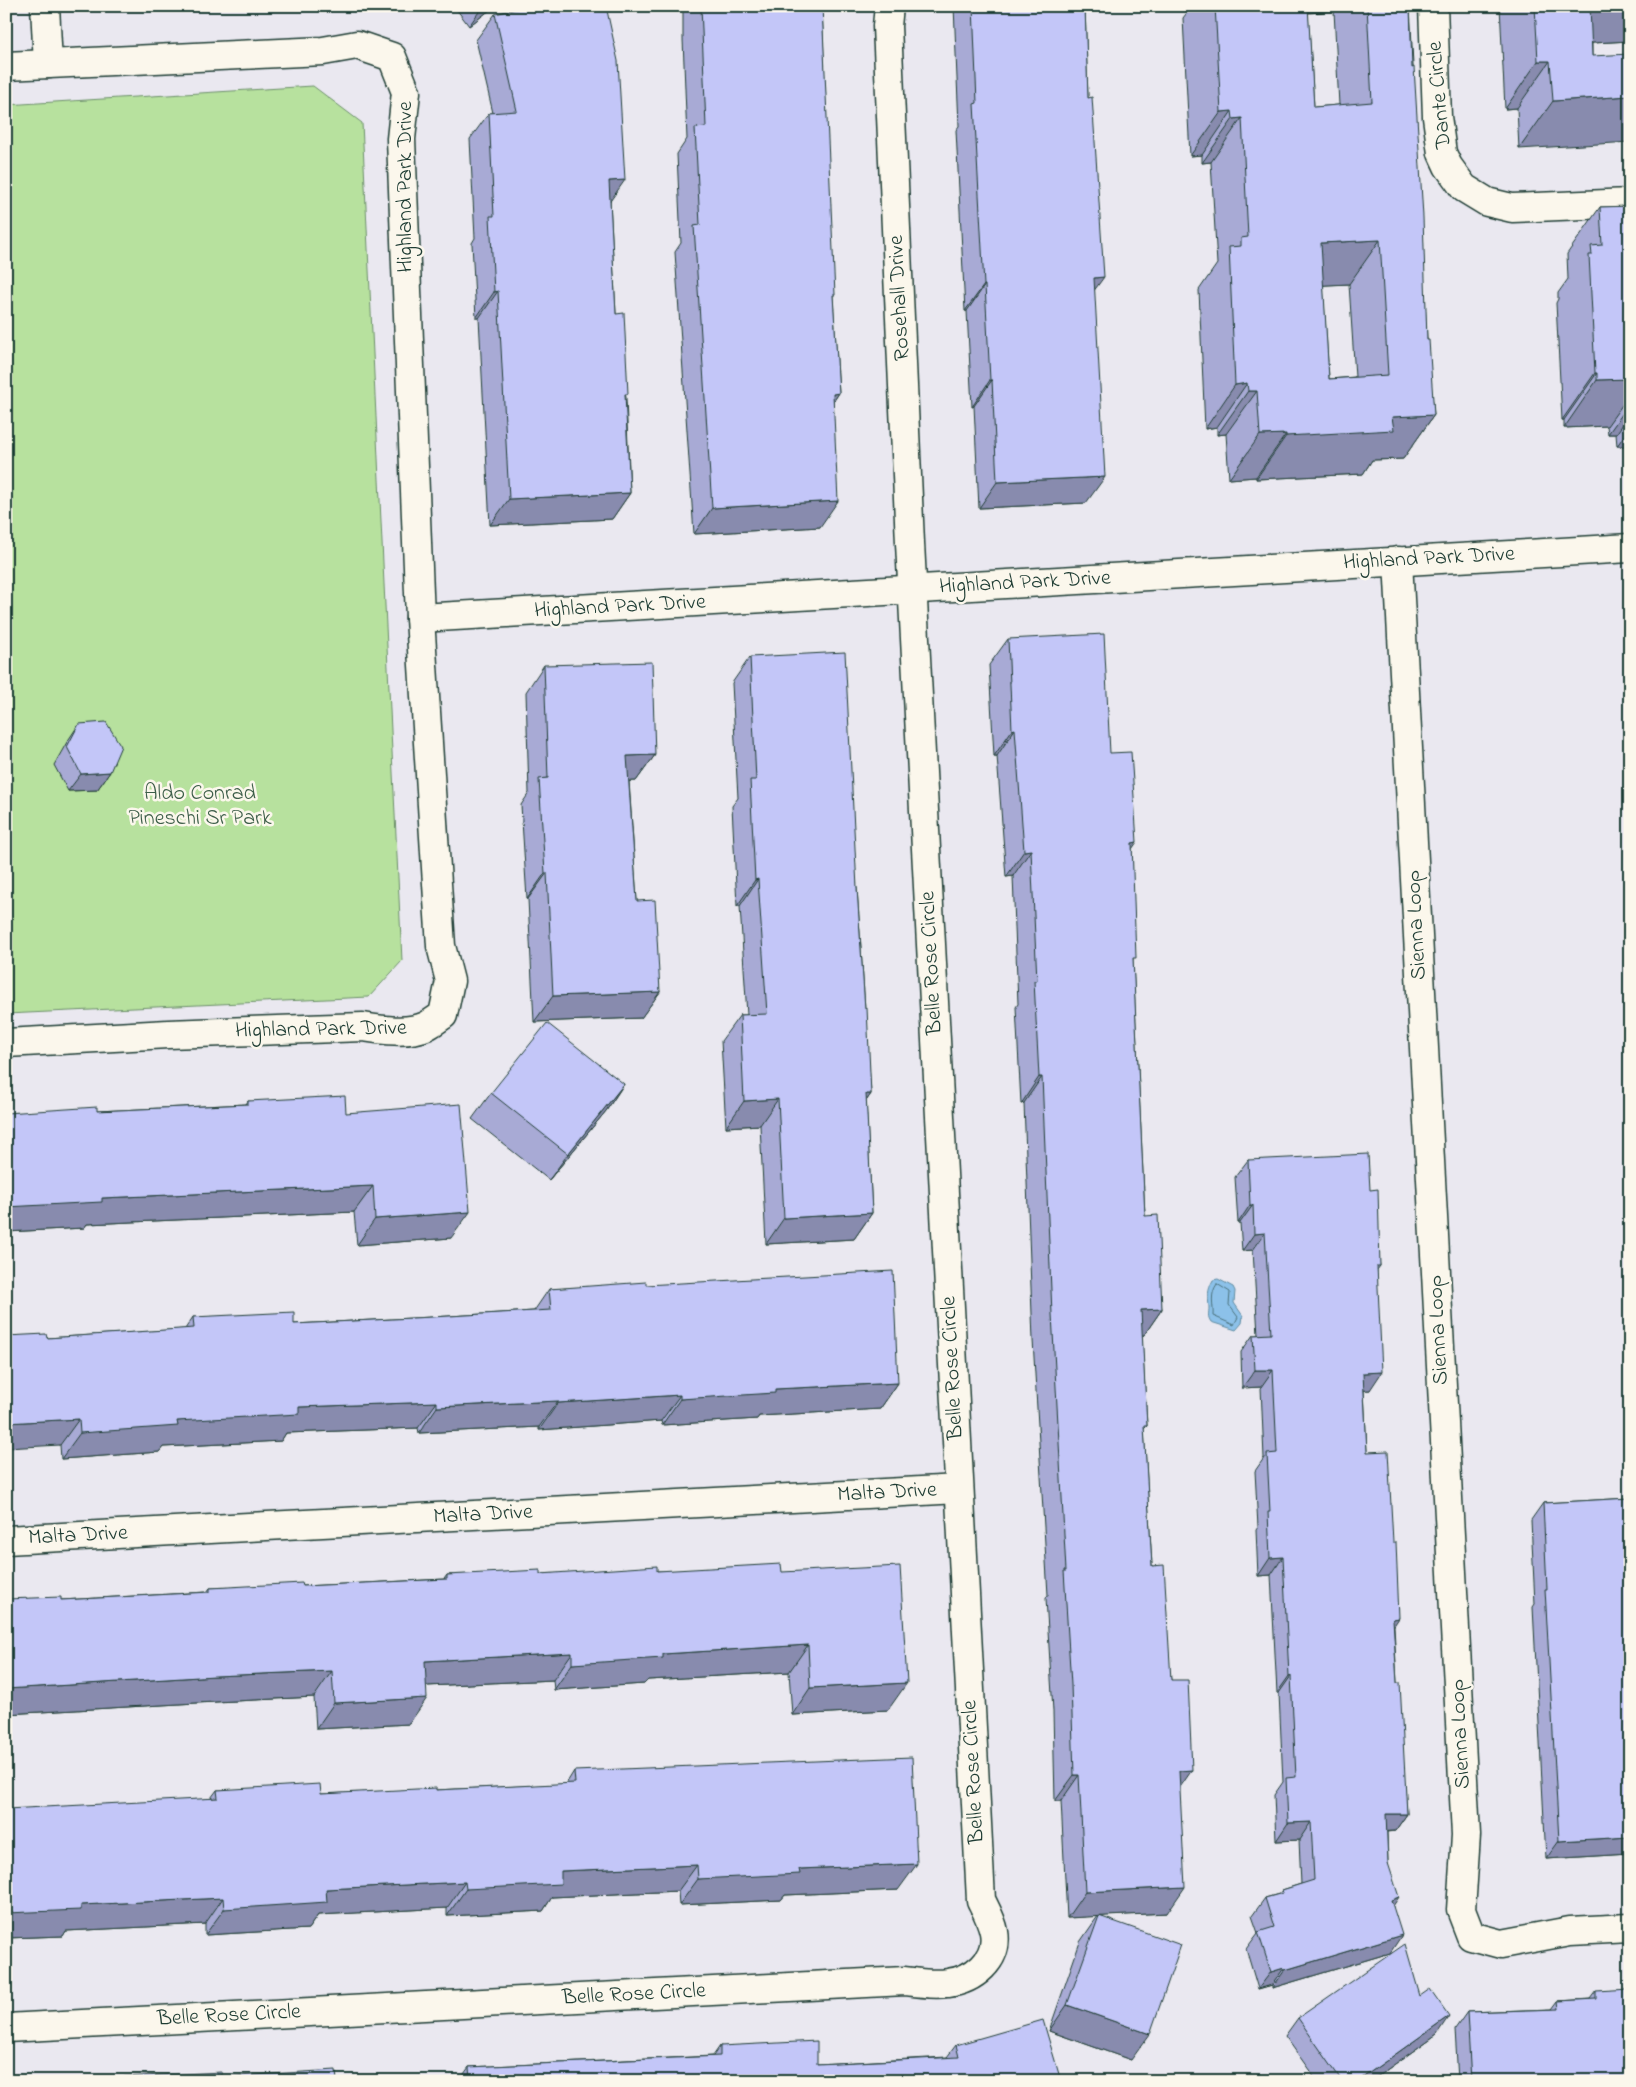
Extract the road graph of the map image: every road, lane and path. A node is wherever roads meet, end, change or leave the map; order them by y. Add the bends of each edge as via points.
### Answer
1 (45, 6) edge
2 (889, 6) edge
3 (1433, 6) edge
4 (48, 64) junction
5 (6, 66) edge
6 (1630, 203) edge
7 (1630, 548) edge
8 (1398, 561) junction
9 (913, 590) junction
10 (420, 618) junction
11 (6, 1043) edge
12 (959, 1489) junction
13 (6, 1540) edge
14 (1630, 1928) edge
15 (6, 2028) edge

1 - 4 street
2 - 9 street, Rosehall Drive via 887,26
3 - 6 street, Dante Circle via 1442,153 1464,188 1487,202 1512,208
4 - 5 street, Highland Park Drive
4 - 10 street, Highland Park Drive via 324,52 357,44 392,57 406,92 401,139
7 - 8 street, Highland Park Drive
8 - 9 street, Highland Park Drive
8 - 14 street, Sienna Loop via 1466,1835 1461,1910 1471,1936 1502,1944 1570,1931
9 - 10 street, Highland Park Drive
9 - 12 street, Belle Rose Circle
10 - 11 street, Highland Park Drive via 441,946 450,981 442,1015 425,1027 406,1030 364,1027 178,1033
12 - 13 street, Malta Drive
12 - 15 street, Belle Rose Circle via 981,1900 995,1933 993,1953 982,1968 965,1979 948,1983 905,1981

